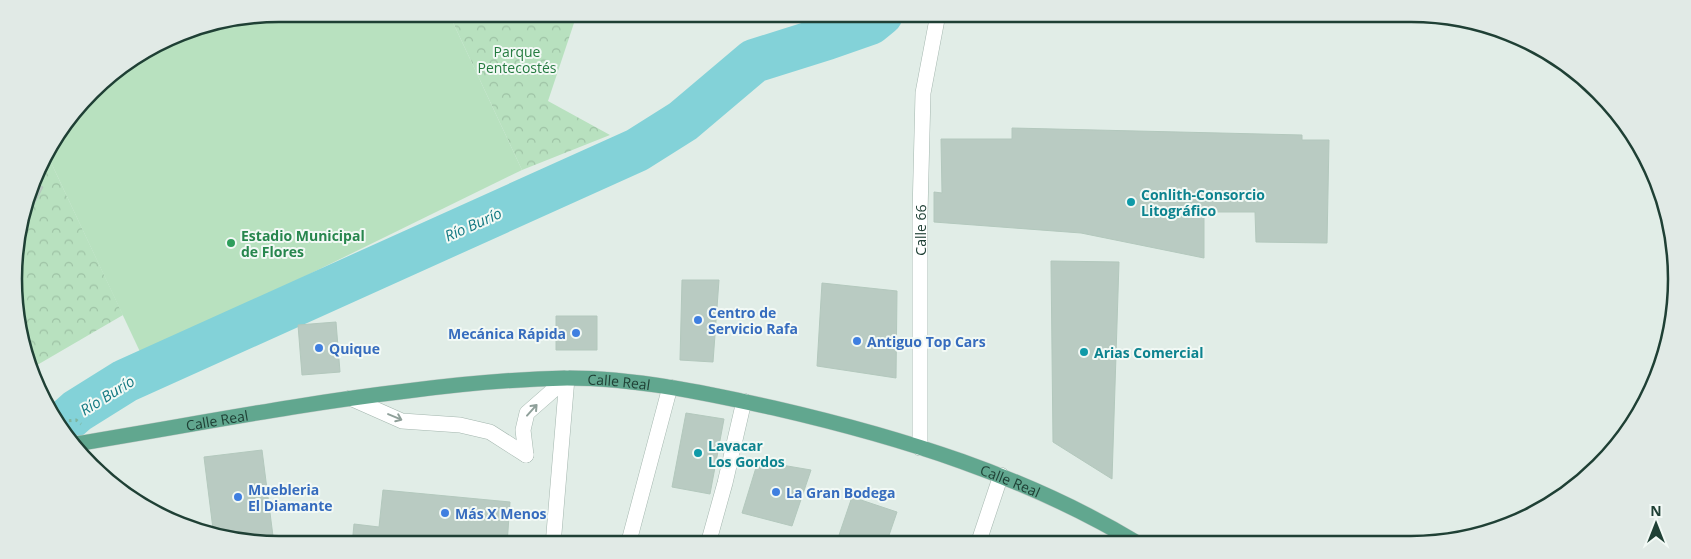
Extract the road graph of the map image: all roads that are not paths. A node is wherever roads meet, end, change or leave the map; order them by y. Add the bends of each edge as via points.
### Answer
1 (936, 23) edge
2 (567, 378) junction
3 (670, 387) junction
4 (350, 398) junction
5 (744, 401) junction
6 (81, 443) edge
7 (920, 448) junction
8 (1001, 475) junction
9 (554, 536) edge
10 (630, 536) edge
11 (710, 536) edge
12 (981, 536) edge
13 (1126, 536) edge

1 - 7 street, Calle 66 via 923,93
2 - 3 main road, Calle Real
2 - 4 main road, Calle Real via 470,383
4 -> 2 street via 402,421 460,425 490,432 526,455 523,430 527,413
2 - 9 street
3 - 5 main road, Calle Real
3 - 10 street
4 - 6 main road, Calle Real
5 - 7 main road, Calle Real via 843,424
5 - 11 street
7 - 8 main road, Calle Real
8 - 12 street
8 - 13 main road, Calle Real

